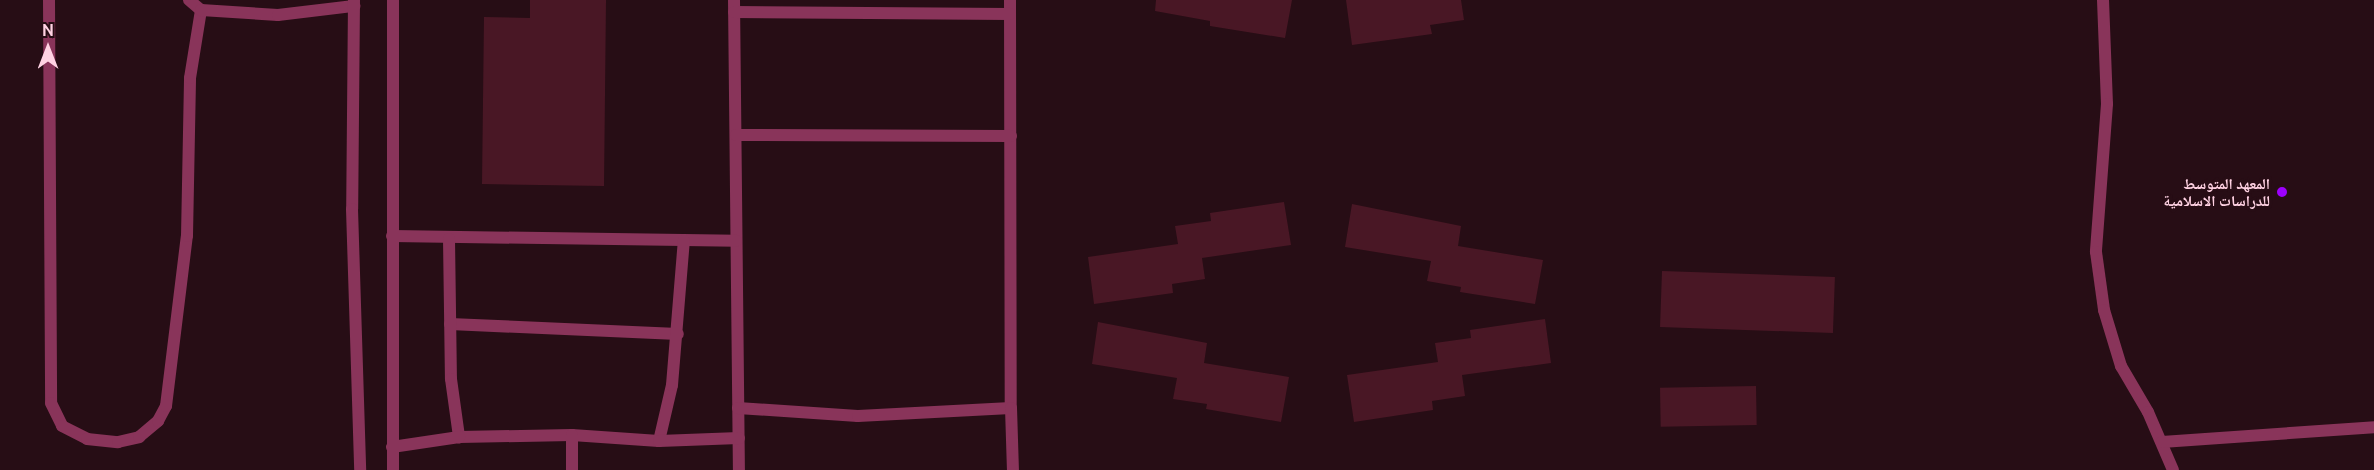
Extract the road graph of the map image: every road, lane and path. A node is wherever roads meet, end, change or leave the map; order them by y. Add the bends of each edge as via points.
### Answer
1 (49, 0) edge
2 (189, 0) edge
3 (393, 0) edge
4 (1010, 0) edge
5 (2103, 0) edge
6 (354, 3) edge
7 (321, 5) edge
8 (734, 6) edge
9 (201, 10) junction
10 (1010, 14) junction
11 (736, 135) junction
12 (1011, 136) junction
13 (392, 236) junction
14 (448, 239) junction
15 (684, 240) junction
16 (736, 242) junction
17 (450, 324) junction
18 (678, 334) junction
19 (738, 408) junction
20 (1011, 408) junction
21 (2374, 427) edge
22 (572, 435) junction
23 (459, 437) junction
24 (739, 438) junction
25 (659, 441) junction
26 (2162, 442) junction
27 (392, 447) junction
28 (360, 470) edge
29 (393, 470) edge
30 (572, 470) edge
31 (739, 470) edge
32 (1013, 470) edge
33 (2173, 470) edge

1 - 9 street via 51,403 62,426 87,439 118,442 139,437 158,421 166,406 187,236 190,78
2 - 9 street
3 - 13 street
4 - 10 street
5 - 26 street via 2107,104 2096,252 2104,310 2121,366
6 - 7 street
6 - 28 street via 352,209
7 - 9 street via 278,15
8 - 10 street
8 - 11 street
10 - 12 street
11 - 12 street
11 - 16 street
12 - 20 street
13 - 14 street
13 - 27 street
14 - 15 street
14 - 17 street
15 - 16 street
15 - 18 street
16 - 19 street
17 - 18 street
17 - 23 street via 453,409
18 - 25 street via 672,385
19 - 20 street via 858,416
19 - 24 street
20 - 32 street
21 - 26 street
22 - 23 street
22 - 25 street
22 - 30 street
23 - 27 street
24 - 25 street
24 - 31 street
26 - 33 street
27 - 29 street

